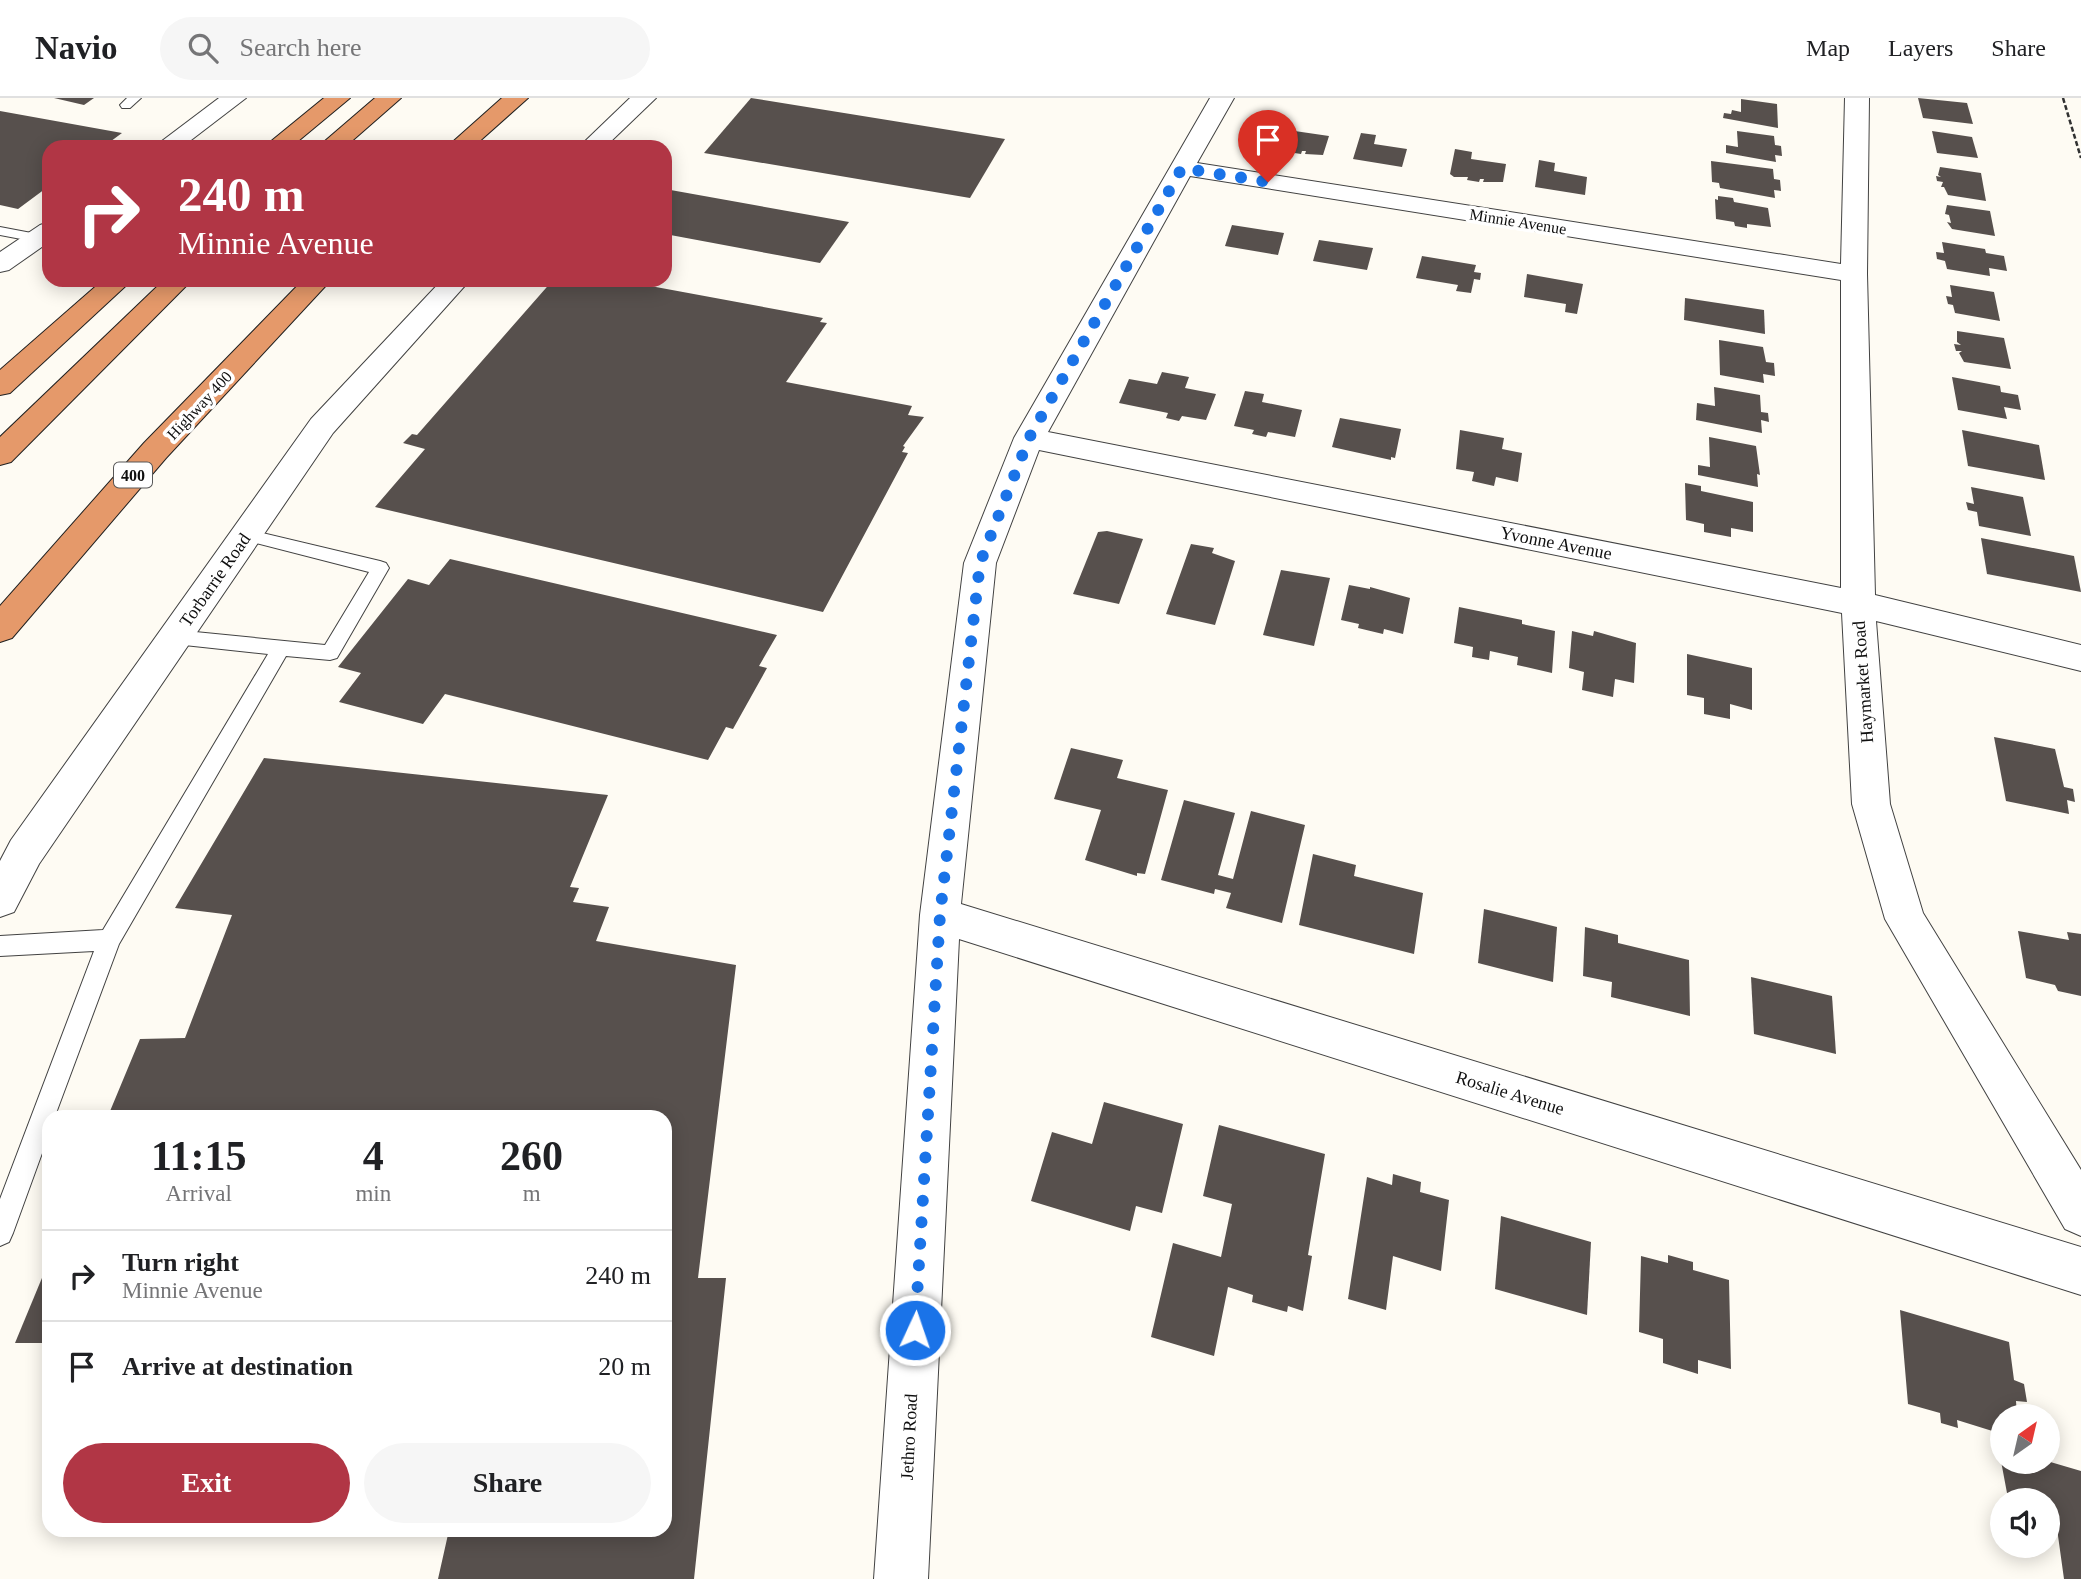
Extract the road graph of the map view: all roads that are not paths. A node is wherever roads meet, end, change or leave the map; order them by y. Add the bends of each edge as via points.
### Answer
1 (234, 98) edge
2 (338, 98) edge
3 (389, 98) edge
4 (516, 98) edge
5 (644, 98) edge
6 (1222, 98) edge
7 (1857, 98) edge
8 (176, 140) edge
9 (285, 140) edge
10 (338, 140) edge
11 (467, 140) edge
12 (599, 140) edge
13 (1182, 168) junction
14 (0, 231) edge
15 (42, 234) edge
16 (42, 235) edge
17 (0, 264) edge
18 (1854, 274) junction
19 (111, 287) edge
20 (172, 287) edge
21 (311, 287) edge
22 (451, 287) edge
23 (0, 386) edge
24 (1029, 438) junction
25 (0, 455) edge
26 (246, 536) junction
27 (1858, 604) junction
28 (0, 629) edge
29 (175, 637) junction
30 (281, 648) junction
31 (2081, 658) edge
32 (0, 900) edge
33 (940, 915) junction
34 (109, 940) junction
35 (0, 946) edge
36 (46, 1110) edge
37 (42, 1120) edge
38 (2081, 1213) edge
39 (0, 1233) edge
40 (2081, 1271) edge
41 (901, 1579) edge

1 - 8 street
2 - 9 highway
3 - 10 highway
4 - 11 highway
5 - 12 street
6 - 13 street, Jethro Road
7 - 18 street, Haymarket Road
13 - 18 street, Minnie Avenue
13 - 24 street, Jethro Road
14 - 15 lane
16 - 17 street
18 - 27 street, Haymarket Road
19 - 23 highway
20 - 25 highway
21 - 28 highway, Highway 400 / 400 via 82,531
22 - 26 street, Torbarrie Road via 323,426
24 - 27 street, Yvonne Avenue
24 - 33 street, Jethro Road via 980,563
26 - 29 street, Torbarrie Road
26 - 30 lane via 380,568 330,653
27 - 31 street, Yvonne Avenue
27 - 38 street, Haymarket Road via 1871,804 1905,919
29 - 30 lane
29 - 32 street, Torbarrie Road via 25,852
30 - 34 lane
33 - 40 street, Rosalie Avenue
33 - 41 street, Jethro Road
34 - 35 lane
34 - 36 lane
37 - 39 lane

